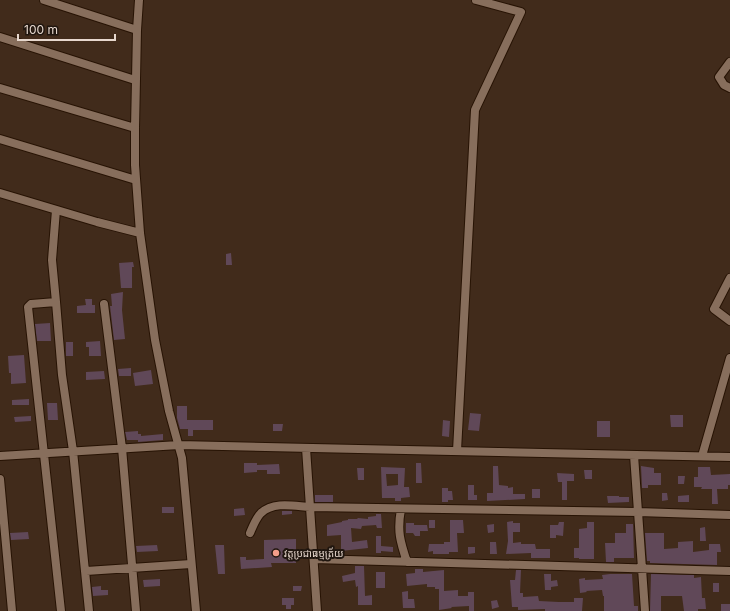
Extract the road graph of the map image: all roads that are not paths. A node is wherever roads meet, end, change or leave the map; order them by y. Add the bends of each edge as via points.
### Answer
1 (44, 0) edge
2 (139, 0) edge
3 (476, 0) edge
4 (136, 30) junction
5 (0, 37) edge
6 (730, 62) edge
7 (135, 80) junction
8 (0, 88) edge
9 (730, 88) edge
10 (135, 128) junction
11 (0, 139) edge
12 (136, 180) junction
13 (0, 193) edge
14 (56, 210) junction
15 (140, 233) junction
16 (730, 278) edge
17 (56, 302) junction
18 (104, 304) dead end
19 (730, 321) edge
20 (730, 358) edge
21 (179, 444) junction
22 (122, 448) junction
23 (306, 448) junction
24 (457, 450) junction
25 (73, 452) junction
26 (44, 453) junction
27 (634, 455) junction
28 (0, 456) edge
29 (702, 456) junction
30 (730, 457) edge
31 (0, 479) edge
32 (310, 507) junction
33 (401, 509) junction
34 (638, 512) junction
35 (730, 515) edge
36 (250, 533) dead end
37 (314, 559) junction
38 (407, 562) junction
39 (191, 564) junction
40 (132, 569) junction
41 (642, 569) junction
42 (86, 571) junction
43 (730, 571) edge
44 (12, 611) edge
45 (61, 611) edge
46 (89, 611) edge
47 (136, 611) edge
48 (196, 611) edge
49 (317, 611) edge
50 (645, 611) edge

1 - 4 street
2 - 4 street
3 - 24 street via 521,12 475,110
4 - 7 street
5 - 7 street
6 - 9 street via 720,77 724,85
7 - 10 street
8 - 10 street
10 - 12 street
11 - 12 street
12 - 15 street
13 - 14 street
14 - 15 street
14 - 17 street via 52,260
15 - 21 street via 155,340 169,411
16 - 19 street via 714,309
17 - 25 street via 62,375
17 - 26 street via 31,304 28,307
18 - 22 street
20 - 29 street
21 - 22 street
21 - 23 street
21 - 39 street
22 - 25 street
22 - 40 street
23 - 24 street
23 - 32 street
24 - 27 street
25 - 26 street
25 - 42 street
26 - 28 street
26 - 45 street
27 - 29 street
27 - 34 street
29 - 30 street
31 - 44 street
32 - 33 street
32 - 36 street via 274,505 262,512
32 - 37 street
33 - 34 street
33 - 38 street via 400,538
34 - 35 street
34 - 41 street
37 - 38 street
37 - 49 street
38 - 41 street
39 - 40 street
39 - 48 street
40 - 42 street
40 - 47 street
41 - 43 street
41 - 50 street
42 - 46 street

